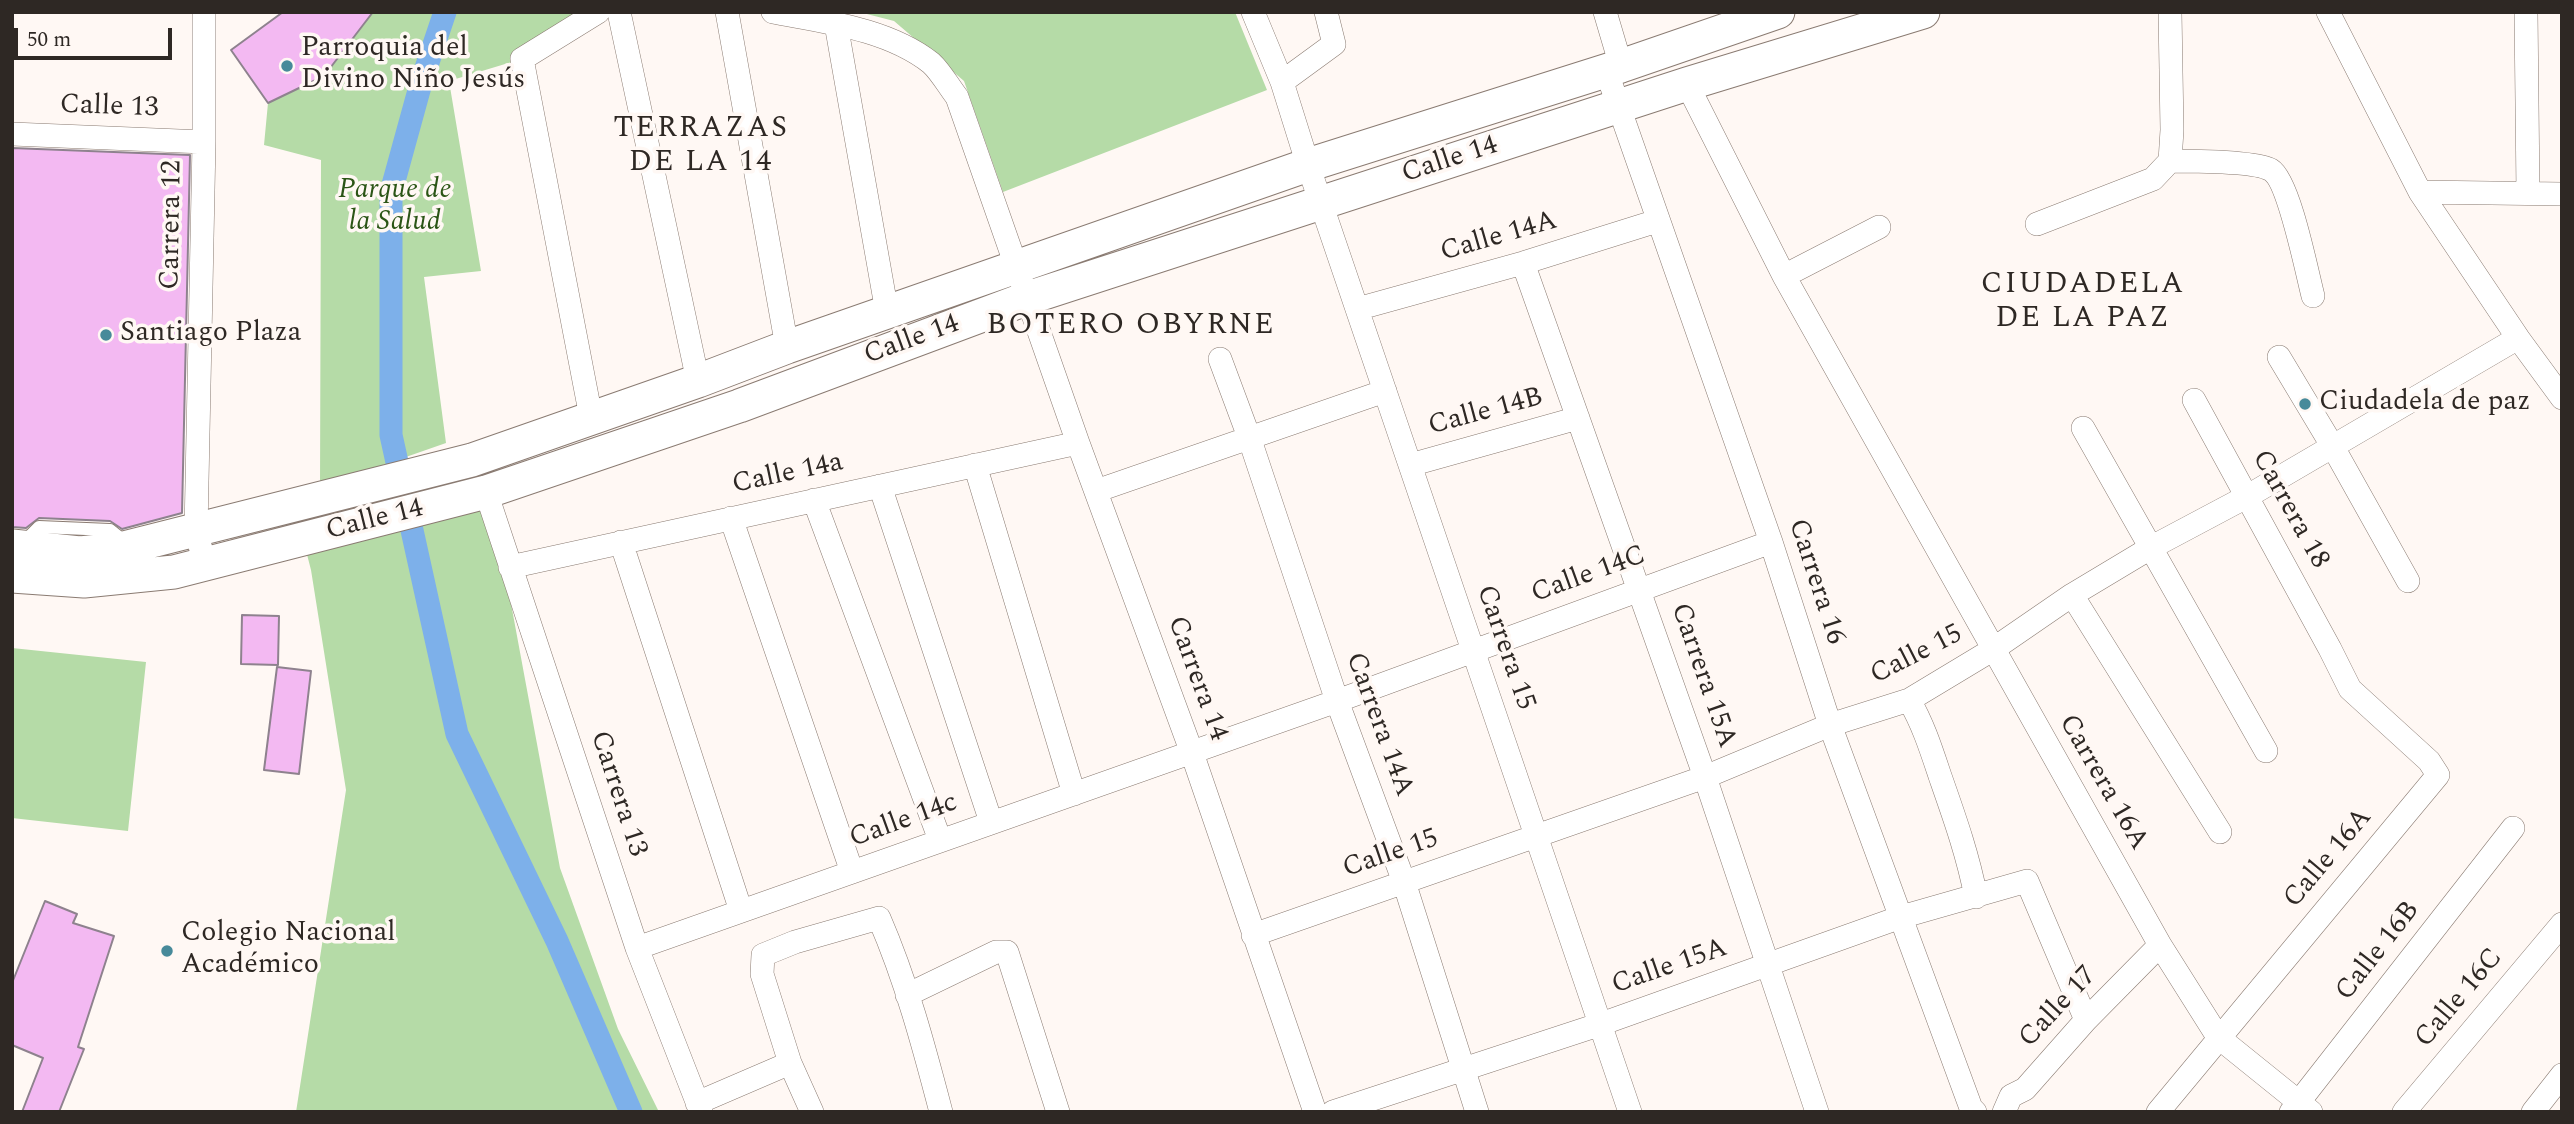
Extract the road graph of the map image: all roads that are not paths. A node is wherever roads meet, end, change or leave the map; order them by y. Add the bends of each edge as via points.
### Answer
1 (204, 12) edge
2 (598, 12) edge
3 (619, 12) edge
4 (727, 12) edge
5 (773, 12) edge
6 (1253, 12) edge
7 (1326, 12) edge
8 (1605, 12) edge
9 (1778, 12) edge
10 (1923, 12) edge
11 (2170, 12) edge
12 (2328, 12) edge
13 (2526, 12) edge
14 (836, 24) junction
15 (1614, 68) junction
16 (1282, 82) junction
17 (1687, 84) junction
18 (1618, 107) junction
19 (12, 134) edge
20 (204, 142) junction
21 (2170, 161) junction
22 (1308, 165) junction
23 (2420, 192) junction
24 (2528, 193) junction
25 (2562, 194) edge
26 (1321, 203) junction
27 (1657, 221) junction
28 (2037, 223) dead end
29 (1879, 228) dead end
30 (1523, 263) junction
31 (1784, 276) junction
32 (1023, 283) junction
33 (2313, 296) dead end
34 (1357, 309) junction
35 (887, 312) junction
36 (2518, 338) junction
37 (788, 347) junction
38 (2278, 358) dead end
39 (1220, 359) dead end
40 (698, 382) junction
41 (1385, 391) junction
42 (2562, 398) edge
43 (2194, 400) dead end
44 (591, 417) junction
45 (1578, 418) junction
46 (2083, 428) dead end
47 (1249, 437) junction
48 (1078, 443) junction
49 (2333, 447) junction
50 (975, 465) junction
51 (1410, 465) junction
52 (880, 485) junction
53 (1096, 491) junction
54 (486, 492) junction
55 (2248, 496) junction
56 (814, 500) junction
57 (731, 518) junction
58 (196, 531) junction
59 (621, 542) junction
60 (1771, 542) junction
61 (131, 547) junction
62 (2152, 547) junction
63 (15, 556) edge
64 (205, 564) junction
65 (82, 567) junction
66 (510, 567) junction
67 (2408, 581) dead end
68 (1639, 588) junction
69 (2072, 595) junction
70 (2330, 649) joint
71 (1474, 650) junction
72 (1992, 650) junction
73 (1909, 700) junction
74 (1337, 701) junction
75 (1830, 725) junction
76 (2266, 751) dead end
77 (1192, 753) junction
78 (1705, 777) junction
79 (1074, 794) junction
80 (991, 821) junction
81 (2513, 828) dead end
82 (2220, 832) dead end
83 (1536, 835) junction
84 (940, 840) junction
85 (852, 873) junction
86 (1404, 882) junction
87 (1976, 897) junction
88 (741, 911) junction
89 (1901, 917) junction
90 (2562, 924) edge
91 (1253, 935) junction
92 (2160, 945) junction
93 (637, 948) junction
94 (1769, 965) junction
95 (907, 995) junction
96 (2086, 1020) junction
97 (1601, 1024) junction
98 (2218, 1037) junction
99 (790, 1063) junction
100 (1464, 1070) junction
101 (2562, 1075) edge
102 (699, 1107) edge
103 (2301, 1109) edge
104 (812, 1112) edge
105 (941, 1112) edge
106 (1058, 1112) edge
107 (1315, 1112) edge
108 (1333, 1112) edge
109 (1477, 1112) edge
110 (1630, 1112) edge
111 (1817, 1112) edge
112 (1975, 1112) edge
113 (2004, 1112) edge
114 (2158, 1112) edge
115 (2404, 1112) edge
116 (2533, 1112) edge

1 - 20 street, Carrera 12
2 - 44 street via 522,59
3 - 40 street
4 - 37 street
5 - 14 street, Carrera 14
6 - 16 street
7 - 16 street via 1335,44
8 - 15 street, Carrera 16
9 - 15 main road, Calle 14
10 - 17 main road, Calle 14
11 - 21 street
12 - 23 street
13 - 24 street
14 - 32 street, Carrera 14 via 903,45 933,65 957,97
14 - 35 street
15 - 18 street, Carrera 16
15 - 22 main road, Calle 14
16 - 22 street
17 - 18 main road, Calle 14
17 - 31 street, Carrera 16A
18 - 26 main road, Calle 14
18 - 27 street, Carrera 16
19 - 20 street, Calle 13
20 - 58 street, Carrera 12
21 - 28 street via 2154,179
21 - 33 street via 2271,170 2284,185
22 - 26 street
22 - 32 main road, Calle 14
23 - 24 street
23 - 36 street
24 - 25 street
26 - 32 main road, Calle 14
26 - 34 street, Carrera 15
27 - 30 street, Calle 14A
27 - 60 street, Carrera 16
29 - 31 street
30 - 34 street, Calle 14A
30 - 45 street, Carrera 15A
31 - 72 street, Carrera 16A
32 - 35 main road, Calle 14
32 - 48 street, Carrera 14
32 - 54 main road, Calle 14 via 738,405
34 - 41 street, Carrera 15
35 - 37 main road, Calle 14
36 - 42 street
36 - 49 street, Calle 15
37 - 40 main road, Calle 14
38 - 49 street
39 - 47 street, Carrera 14A
40 - 44 main road, Calle 14
41 - 47 street
41 - 51 street, Carrera 15
43 - 55 street, Carrera 18
44 - 58 main road, Calle 14 via 472,460
45 - 51 street, Calle 14B
45 - 68 street, Carrera 15A
46 - 62 street
47 - 53 street
47 - 74 street, Carrera 14A
48 - 50 street, Calle 14a
48 - 53 street, Carrera 14
49 - 55 street, Calle 15
49 - 67 street
50 - 52 street, Calle 14a
50 - 79 street
51 - 71 street, Carrera 15
52 - 56 street, Calle 14a
52 - 80 street
53 - 77 street, Carrera 14
54 - 64 main road, Calle 14
54 - 66 street, Carrera 13
55 - 62 street, Calle 15
55 - 70 street, Carrera 18
56 - 57 street, Calle 14a
56 - 84 street
57 - 59 street, Calle 14a
57 - 85 street
58 - 61 main road, Calle 14
58 - 64 street, Carrera 12
59 - 66 street, Calle 14a
59 - 88 street
60 - 68 street, Calle 14C
60 - 75 street, Carrera 16
61 - 63 lane via 110,530 40,527
61 - 65 main road, Calle 14
62 - 69 street, Calle 15
62 - 76 street
63 - 65 main road, Calle 14
64 - 65 main road, Calle 14 via 174,572
66 - 93 street, Carrera 13
68 - 71 street, Calle 14C
68 - 78 street, Carrera 15A
69 - 72 street, Calle 15
69 - 82 street
70 - 98 street, Calle 16A via 2350,689 2438,775
71 - 74 street, Calle 14C
71 - 83 street, Carrera 15
72 - 73 street, Calle 15
72 - 92 street, Carrera 16A
73 - 75 street, Calle 15
73 - 87 street via 1951,807
74 - 77 street, Calle 14C
74 - 86 street, Carrera 14A
75 - 78 street, Calle 15
75 - 89 street, Carrera 16
77 - 79 street, Calle 14c
77 - 91 street, Carrera 14
78 - 83 street, Calle 15
78 - 94 street, Carrera 15A
79 - 80 street, Calle 14c
80 - 84 street, Calle 14c
81 - 103 street, Calle 16B
83 - 86 street, Calle 15
83 - 97 street, Carrera 15
84 - 85 street, Calle 14c
85 - 88 street, Calle 14c
86 - 91 street, Calle 15
86 - 100 street, Carrera 14A
87 - 89 street, Calle 15A
87 - 96 street, Calle 15A via 2027,881
88 - 93 street, Calle 14c
89 - 94 street, Calle 15A
89 - 112 street, Carrera 16
90 - 115 street, Calle 16C
91 - 107 street, Carrera 14
92 - 96 street, Calle 17
92 - 98 street, Carrera 16A
93 - 102 street, Carrera 13
94 - 97 street, Calle 15A
94 - 111 street, Carrera 15A
95 - 99 street via 879,918 763,955 762,974
95 - 105 street
95 - 106 street via 996,952 1007,952
96 - 113 street, Calle 17 via 2025,1089 2011,1096
97 - 100 street, Calle 15A
97 - 110 street, Carrera 15
98 - 103 street, Carrera 16A
98 - 114 street, Calle 16A
99 - 102 street
99 - 104 street
100 - 108 street, Calle 15A
100 - 109 street, Carrera 14A
101 - 116 street

